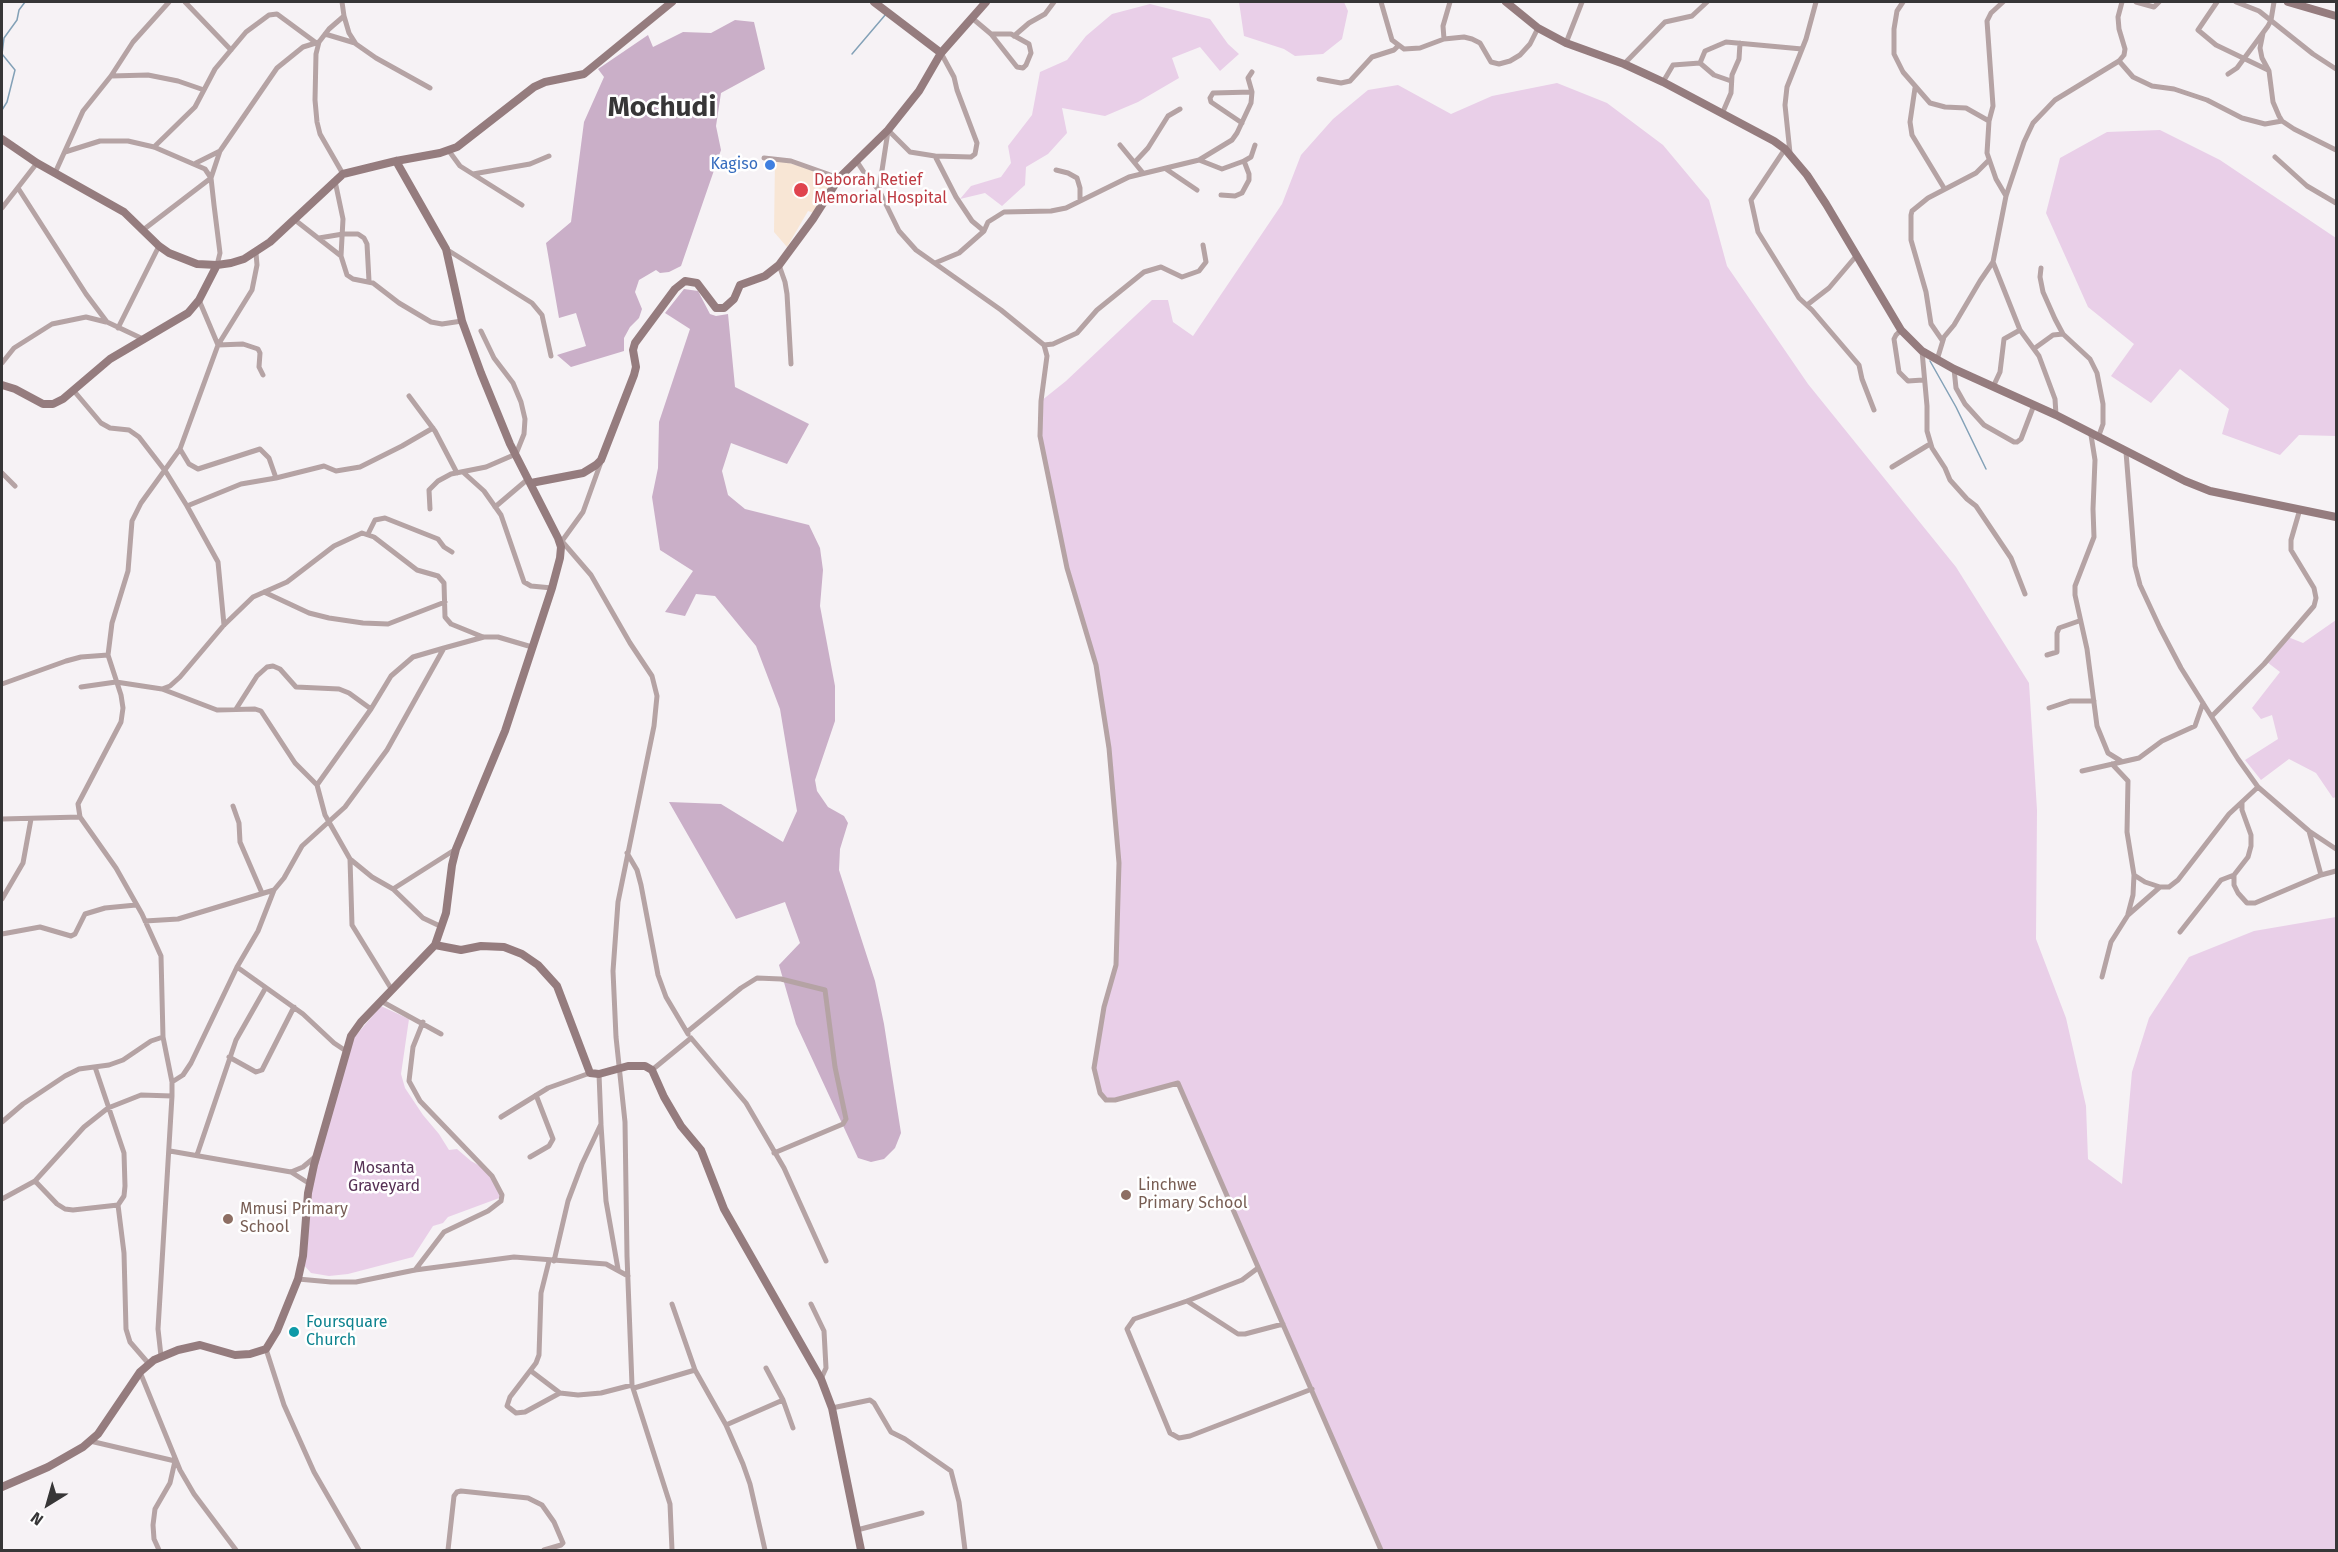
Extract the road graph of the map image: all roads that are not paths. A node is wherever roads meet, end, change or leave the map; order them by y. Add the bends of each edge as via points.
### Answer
1 (169, 2) edge
2 (185, 2) edge
3 (342, 2) edge
4 (672, 2) edge
5 (874, 2) edge
6 (986, 2) edge
7 (1054, 2) edge
8 (1381, 2) edge
9 (1450, 2) edge
10 (1506, 2) edge
11 (1582, 2) edge
12 (1706, 2) edge
13 (1816, 2) edge
14 (1903, 2) edge
15 (2003, 2) edge
16 (2122, 2) edge
17 (2136, 2) edge
18 (2159, 2) edge
19 (2217, 2) edge
20 (2236, 2) edge
21 (2274, 2) edge
22 (2288, 2) edge
23 (344, 16) junction
24 (2337, 16) edge
25 (972, 18) junction
26 (2271, 20) junction
27 (1538, 28) junction
28 (2263, 33) junction
29 (325, 34) junction
30 (991, 34) junction
31 (1014, 36) junction
32 (1444, 39) junction
33 (317, 42) junction
34 (1566, 43) junction
35 (1740, 43) junction
36 (356, 44) junction
37 (1398, 46) junction
38 (231, 50) junction
39 (1802, 50) junction
40 (941, 53) junction
41 (2242, 59) junction
42 (2119, 61) junction
43 (1700, 63) junction
44 (1624, 64) junction
45 (2337, 69) edge
46 (2269, 71) junction
47 (1252, 72) dead end
48 (2228, 74) dead end
49 (111, 76) junction
50 (1319, 79) dead end
51 (1731, 81) junction
52 (1664, 82) junction
53 (430, 88) dead end
54 (1915, 88) junction
55 (204, 90) junction
56 (1252, 92) junction
57 (1180, 109) dead end
58 (1722, 114) junction
59 (1989, 121) junction
60 (2282, 121) junction
61 (1242, 123) junction
62 (888, 130) junction
63 (2, 139) edge
64 (1120, 145) dead end
65 (1255, 145) dead end
66 (154, 147) junction
67 (2337, 150) edge
68 (220, 151) junction
69 (449, 151) junction
70 (1787, 151) junction
71 (65, 152) junction
72 (549, 156) dead end
73 (935, 156) junction
74 (2275, 157) dead end
75 (764, 158) dead end
76 (396, 160) junction
77 (856, 160) junction
78 (1199, 160) junction
79 (1244, 161) junction
80 (1988, 161) junction
81 (1135, 162) junction
82 (37, 163) junction
83 (196, 163) junction
84 (1166, 169) junction
85 (1056, 170) dead end
86 (55, 173) junction
87 (1143, 173) junction
88 (343, 174) junction
89 (473, 174) junction
90 (211, 178) junction
91 (838, 178) junction
92 (335, 181) junction
93 (18, 188) junction
94 (1944, 188) junction
95 (879, 189) junction
96 (1197, 190) dead end
97 (1221, 195) dead end
98 (2006, 196) junction
99 (1080, 201) junction
100 (2337, 203) edge
101 (522, 205) dead end
102 (2, 208) edge
103 (295, 220) junction
104 (143, 230) junction
105 (984, 231) junction
106 (343, 234) junction
107 (319, 238) junction
108 (1203, 245) dead end
109 (159, 246) junction
110 (446, 249) junction
111 (256, 253) junction
112 (341, 255) junction
113 (1857, 255) junction
114 (1993, 262) junction
115 (935, 263) junction
116 (217, 265) junction
117 (778, 265) junction
118 (2041, 268) dead end
119 (369, 281) junction
120 (199, 300) junction
121 (1807, 305) junction
122 (462, 321) junction
123 (107, 322) junction
124 (118, 328) junction
125 (1901, 330) junction
126 (2020, 330) junction
127 (481, 331) dead end
128 (2063, 334) junction
129 (143, 339) junction
130 (1942, 340) junction
131 (218, 345) junction
132 (1044, 345) junction
133 (2035, 348) junction
134 (1922, 351) junction
135 (551, 356) dead end
136 (1937, 360) junction
137 (2, 363) edge
138 (791, 364) dead end
139 (1954, 369) junction
140 (263, 375) dead end
141 (1923, 380) junction
142 (2, 385) edge
143 (1993, 387) junction
144 (74, 391) junction
145 (409, 396) dead end
146 (2034, 405) junction
147 (1874, 410) dead end
148 (2056, 415) junction
149 (433, 428) junction
150 (2095, 436) junction
151 (1930, 444) junction
152 (180, 449) junction
153 (2126, 452) junction
154 (516, 454) junction
155 (601, 460) junction
156 (1892, 467) dead end
157 (166, 472) junction
158 (2, 473) edge
159 (457, 473) junction
160 (464, 473) junction
161 (276, 478) junction
162 (530, 481) junction
163 (15, 486) dead end
164 (188, 506) junction
165 (495, 507) junction
166 (430, 509) dead end
167 (2300, 509) junction
168 (2337, 517) edge
169 (368, 534) junction
170 (560, 539) junction
171 (452, 552) dead end
172 (552, 588) junction
173 (263, 592) junction
174 (2025, 594) dead end
175 (445, 602) junction
176 (2079, 621) junction
177 (224, 625) junction
178 (484, 637) junction
179 (532, 647) junction
180 (444, 648) junction
181 (108, 655) junction
182 (2047, 655) dead end
183 (116, 682) junction
184 (2, 684) edge
185 (81, 687) dead end
186 (162, 689) junction
187 (2094, 701) junction
188 (2203, 703) junction
189 (2049, 708) dead end
190 (236, 709) junction
191 (371, 709) junction
192 (2212, 716) junction
193 (2121, 762) junction
194 (2112, 764) junction
195 (2082, 771) dead end
196 (317, 785) junction
197 (2258, 787) junction
198 (2242, 802) junction
199 (233, 806) dead end
200 (80, 817) junction
201 (2, 819) edge
202 (31, 819) junction
203 (330, 824) junction
204 (2309, 831) junction
205 (456, 849) junction
206 (2337, 849) edge
207 (627, 853) junction
208 (350, 859) junction
209 (2337, 871) edge
210 (2321, 874) junction
211 (2134, 875) junction
212 (2234, 875) junction
213 (2, 884) edge
214 (2160, 887) junction
215 (9, 888) junction
216 (393, 889) junction
217 (274, 890) junction
218 (262, 893) junction
219 (2, 899) edge
220 (136, 905) junction
221 (2128, 915) junction
222 (145, 921) junction
223 (442, 927) junction
224 (2180, 932) dead end
225 (2, 934) edge
226 (435, 945) junction
227 (237, 967) junction
228 (2102, 977) dead end
229 (265, 989) junction
230 (392, 990) junction
231 (381, 1001) junction
232 (294, 1007) junction
233 (423, 1022) junction
234 (687, 1032) junction
235 (441, 1034) dead end
236 (163, 1037) junction
237 (691, 1038) junction
238 (346, 1051) junction
239 (230, 1057) junction
240 (95, 1067) junction
241 (620, 1068) junction
242 (652, 1070) junction
243 (595, 1073) junction
244 (172, 1082) junction
245 (536, 1095) junction
246 (172, 1096) junction
247 (108, 1108) junction
248 (501, 1117) dead end
249 (2, 1122) edge
250 (601, 1124) junction
251 (170, 1151) junction
252 (774, 1153) junction
253 (198, 1155) junction
254 (317, 1155) junction
255 (530, 1157) dead end
256 (291, 1172) junction
257 (35, 1181) junction
258 (310, 1184) junction
259 (2, 1199) edge
260 (118, 1205) junction
261 (551, 1261) junction
262 (826, 1261) dead end
263 (1258, 1268) junction
264 (618, 1269) junction
265 (415, 1270) junction
266 (628, 1276) junction
267 (298, 1279) junction
268 (1187, 1301) junction
269 (672, 1304) dead end
270 (811, 1304) dead end
271 (1282, 1324) junction
272 (266, 1349) junction
273 (161, 1356) junction
274 (149, 1364) junction
275 (766, 1368) dead end
276 (694, 1370) junction
277 (531, 1371) junction
278 (140, 1372) junction
279 (821, 1379) junction
280 (633, 1387) junction
281 (1312, 1389) junction
282 (560, 1393) junction
283 (783, 1400) junction
284 (832, 1408) junction
285 (726, 1425) junction
286 (793, 1428) dead end
287 (90, 1441) junction
288 (176, 1461) junction
289 (2, 1487) edge
290 (922, 1513) dead end
291 (857, 1530) junction
292 (159, 1551) edge
293 (236, 1551) edge
294 (358, 1551) edge
295 (448, 1551) edge
296 (544, 1551) edge
297 (672, 1551) edge
298 (765, 1551) edge
299 (861, 1551) edge
300 (965, 1551) edge
301 (1381, 1551) edge

1 - 49 street via 133,42
2 - 38 street
3 - 23 street
4 - 69 street via 584,74 534,87
5 - 40 street
6 - 25 street
7 - 31 street via 1045,14
8 - 37 street via 1392,40
9 - 32 street via 1443,26
10 - 27 street
11 - 34 street
12 - 44 street via 1692,16 1665,22
13 - 39 street
14 - 54 street via 1895,19 1894,54
15 - 59 street via 1987,21 1993,106
16 - 42 street via 2118,17 2125,49
17 - 18 street via 2154,7
19 - 41 street via 2198,30
20 - 26 street
21 - 26 street
22 - 24 street
23 - 29 street
23 - 36 street
25 - 30 street
25 - 40 street
26 - 28 street
26 - 45 street
27 - 32 street via 1520,55 1498,64 1491,62 1480,43 1472,39
27 - 34 street
28 - 41 street
28 - 46 street via 2260,48
29 - 33 street
29 - 36 street
30 - 31 street
30 - 31 street via 1008,58 1023,68 1031,47
32 - 37 street via 1420,48
33 - 38 street via 277,14 269,15 246,32
33 - 68 street via 303,47 277,68
33 - 88 street via 316,122
34 - 44 street
35 - 39 street
35 - 43 street via 1712,47 1705,51
35 - 51 street
36 - 53 street
37 - 50 street via 1372,57 1346,83
38 - 55 street
39 - 70 street via 1785,96
40 - 62 street via 919,91
40 - 73 street via 954,76 977,143 971,157
41 - 46 street
41 - 48 street
42 - 60 street via 2133,77 2152,86 2207,100 2242,118 2265,124
42 - 98 street via 2055,100 2036,117
43 - 51 street via 1714,75
43 - 52 street via 1673,65
44 - 52 street
46 - 60 street via 2273,102
47 - 56 street via 1248,78
49 - 55 street via 148,75
49 - 71 street via 83,111
51 - 58 street via 1731,93
52 - 58 street
54 - 59 street via 1934,105 1966,108
54 - 94 street via 1912,135
55 - 66 street via 191,111
56 - 61 street
56 - 61 street via 1211,94 1211,102
57 - 81 street via 1168,116
58 - 70 street
59 - 80 street
60 - 67 street
61 - 78 street via 1232,140
62 - 73 street via 910,152
62 - 77 street
62 - 95 street
63 - 82 street
64 - 81 street
65 - 79 street via 1251,157
66 - 71 street via 114,140
66 - 83 street
68 - 83 street
68 - 90 street
69 - 76 street
69 - 89 street via 460,166
70 - 113 street via 1808,175
70 - 121 street via 1751,200 1760,234
71 - 86 street
72 - 89 street via 530,164
73 - 105 street via 956,197
74 - 100 street via 2307,186
75 - 91 street via 792,161
76 - 88 street
76 - 110 street
77 - 91 street
77 - 95 street
78 - 79 street via 1222,169
78 - 84 street
79 - 97 street via 1249,180 1242,193
80 - 94 street via 1976,173
80 - 98 street
81 - 87 street
82 - 86 street
82 - 93 street
83 - 90 street
84 - 87 street
84 - 96 street
85 - 99 street via 1077,178
86 - 104 street via 124,212
87 - 99 street
88 - 92 street
89 - 101 street
90 - 104 street
90 - 116 street via 219,247
91 - 117 street
92 - 103 street
92 - 106 street via 342,207
93 - 102 street
93 - 123 street
94 - 130 street via 1912,211 1910,228 1931,324
95 - 115 street via 908,243
98 - 114 street
99 - 105 street via 1051,211 1005,212 988,222
103 - 107 street
103 - 111 street
104 - 109 street
105 - 115 street via 959,253
106 - 107 street
106 - 112 street
106 - 119 street via 364,238
107 - 112 street
108 - 132 street via 1206,262 1199,271 1182,277 1161,267 1144,272 1097,309 1077,333
109 - 116 street via 188,261
109 - 124 street
110 - 122 street
110 - 135 street via 532,303 542,315
111 - 116 street via 237,262
111 - 131 street via 252,290
112 - 119 street via 349,277
113 - 121 street via 1829,288
113 - 125 street
114 - 126 street
114 - 130 street
115 - 132 street
116 - 120 street
117 - 138 street via 786,288
117 - 155 street via 765,276 740,285 734,299 724,308 716,308 698,283 685,281 675,289 635,343 634,375
118 - 128 street via 2043,292
119 - 122 street via 431,322
120 - 129 street via 180,319
120 - 131 street
121 - 147 street via 1859,365
122 - 154 street
123 - 124 street
123 - 137 street via 86,317 52,324 14,348
124 - 129 street
125 - 134 street
125 - 141 street via 1894,339 1901,376 1908,381
126 - 133 street
126 - 143 street via 2004,339 2000,372
127 - 154 street via 521,402 524,434
128 - 133 street via 2053,335
128 - 150 street via 2090,359 2097,373 2103,424
129 - 144 street via 101,366
130 - 136 street
131 - 140 street via 243,344 258,349
131 - 152 street
132 - 263 street via 1047,362 1040,436 1068,568 1096,665 1109,748 1119,863 1116,965 1094,1068 1100,1093 1106,1100 1178,1083
133 - 148 street via 2055,399
134 - 136 street
134 - 141 street
136 - 139 street
139 - 143 street
139 - 146 street via 1956,388 1965,404 1984,425 2014,442 2021,439
141 - 151 street
142 - 144 street via 43,404 58,402
143 - 146 street
144 - 157 street via 106,427 133,432
145 - 149 street
146 - 148 street
148 - 150 street
149 - 159 street
149 - 161 street via 360,467 336,471 324,466
150 - 153 street
150 - 176 street via 2094,537 2076,586
151 - 156 street
151 - 174 street via 1950,480 1976,506 2011,558
152 - 157 street
152 - 161 street via 189,464 198,469 260,449 269,458
153 - 167 street via 2210,491
153 - 188 street via 2140,585
154 - 160 street
154 - 162 street
155 - 162 street via 583,473
155 - 170 street via 584,512
157 - 164 street
157 - 181 street via 132,521 128,571 112,623
158 - 163 street
159 - 160 street
159 - 166 street via 438,481 429,490
160 - 165 street
161 - 164 street via 241,484
162 - 165 street
162 - 170 street
164 - 177 street via 219,562
165 - 172 street via 524,582
167 - 168 street
167 - 192 street via 2291,550 2314,588 2314,606
169 - 171 street via 375,520 385,518 438,539
169 - 173 street via 334,546 287,582
169 - 175 street via 417,570 438,576 444,583
170 - 172 street via 560,558
170 - 207 street via 591,575 656,684 654,726
172 - 179 street
173 - 175 street via 309,613 363,623 388,624
173 - 177 street
175 - 178 street via 445,616 451,624
176 - 182 street via 2059,628 2057,652
176 - 187 street
177 - 186 street via 180,677
178 - 179 street
178 - 180 street
179 - 205 street via 506,731
180 - 191 street via 422,653 404,663
180 - 203 street via 387,750
181 - 183 street
181 - 184 street via 72,659
183 - 185 street
183 - 186 street
183 - 200 street via 123,708 121,722 81,795
186 - 190 street via 217,710
187 - 189 street via 2070,701
187 - 193 street via 2097,726 2106,750
188 - 192 street
188 - 193 street via 2195,726 2162,741 2139,758
190 - 191 street via 257,676 273,666 296,687 339,689
190 - 196 street via 261,711 295,763
191 - 196 street
192 - 197 street
193 - 194 street
194 - 195 street
194 - 211 street via 2128,781 2127,832
196 - 203 street
197 - 198 street
197 - 204 street
198 - 212 street via 2251,846
198 - 214 street via 2178,879 2169,887
199 - 218 street via 240,842
200 - 202 street
200 - 220 street
201 - 202 street
202 - 215 street via 23,862
203 - 208 street
203 - 217 street via 302,846
204 - 206 street
204 - 210 street
205 - 216 street
205 - 223 street
207 - 234 street via 641,885 658,975
207 - 241 street via 618,902 614,961
208 - 216 street
208 - 230 street via 352,925
209 - 210 street
210 - 212 street via 2255,903 2247,903 2238,893
211 - 214 street
211 - 221 street
212 - 224 street via 2222,880
213 - 215 street
214 - 221 street
215 - 219 street
216 - 223 street via 423,918
217 - 218 street
217 - 227 street via 258,931
218 - 222 street via 178,919
220 - 222 street
220 - 225 street via 86,914 71,936 40,927
221 - 228 street via 2111,942
222 - 236 street via 161,956
223 - 226 street
226 - 230 street
226 - 243 street via 461,950 504,947 537,965 557,986
227 - 229 street
227 - 244 street via 191,1063 183,1076
229 - 232 street
229 - 239 street
230 - 231 street
231 - 233 street
231 - 238 street via 351,1036
232 - 238 street
232 - 239 street via 262,1070 256,1072
233 - 235 street
233 - 265 street via 413,1047 409,1081 420,1101 492,1176 502,1195 501,1201 488,1211 444,1232
234 - 237 street
234 - 252 street via 757,978 781,979 825,990 846,1119 843,1124
236 - 240 street via 123,1060
236 - 244 street
237 - 242 street
237 - 252 street via 746,1103
238 - 254 street
239 - 253 street
240 - 247 street
240 - 249 street via 65,1076
241 - 242 street via 645,1066
241 - 243 street
241 - 266 street
242 - 279 street via 681,1126 701,1150 724,1209
243 - 245 street
243 - 250 street
244 - 246 street
245 - 248 street
245 - 255 street via 553,1139 549,1146
246 - 247 street via 141,1095
246 - 251 street
247 - 257 street via 84,1127
247 - 260 street via 124,1153 124,1196
250 - 261 street via 568,1201
250 - 264 street via 606,1201
251 - 253 street
251 - 273 street via 158,1329
252 - 262 street
253 - 256 street
254 - 256 street
254 - 258 street
256 - 258 street
257 - 259 street
257 - 260 street via 65,1209
258 - 267 street
260 - 274 street via 126,1329 130,1342
261 - 264 street via 606,1264
261 - 265 street via 499,1258
261 - 277 street via 541,1293 539,1355
263 - 268 street via 1242,1280
263 - 271 street
264 - 266 street
265 - 267 street via 356,1282
266 - 280 street
267 - 272 street via 285,1316
268 - 271 street via 1238,1334
268 - 281 street via 1134,1320 1127,1329 1170,1433 1179,1438 1190,1436
269 - 276 street
270 - 279 street via 824,1331 826,1368
271 - 281 street
272 - 273 street via 243,1356 200,1345
272 - 294 street via 284,1405 314,1472
273 - 274 street
274 - 278 street
275 - 283 street
276 - 280 street
276 - 285 street
277 - 282 street
277 - 282 street via 507,1401 511,1411 525,1412
278 - 287 street
278 - 288 street
279 - 284 street
280 - 282 street via 578,1395
280 - 297 street via 670,1504
281 - 301 street
283 - 285 street
283 - 286 street
284 - 291 street
284 - 300 street via 870,1400 891,1432 951,1471
285 - 298 street via 750,1484
287 - 288 street
287 - 289 street via 48,1467
288 - 292 street via 170,1483 155,1509 154,1539
288 - 293 street via 194,1494
290 - 291 street
291 - 299 street
295 - 296 street via 454,1497 461,1491 528,1498 542,1505 562,1543

